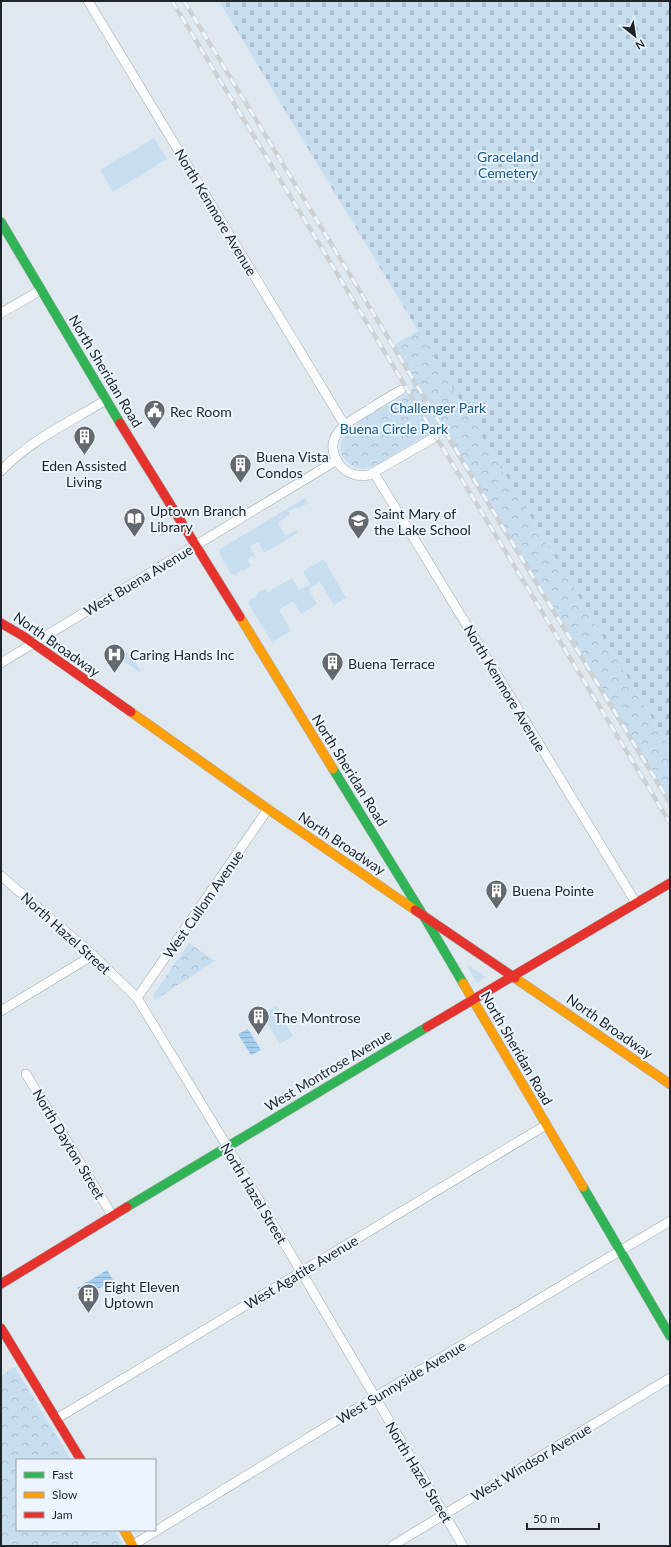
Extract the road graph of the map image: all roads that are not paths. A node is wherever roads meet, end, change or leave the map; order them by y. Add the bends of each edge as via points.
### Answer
1 (88, 1) edge
2 (1, 222) edge
3 (41, 290) junction
4 (1, 313) edge
5 (401, 390) dead end
6 (106, 400) junction
7 (344, 424) junction
8 (432, 439) dead end
9 (337, 460) junction
10 (1, 471) edge
11 (374, 473) junction
12 (196, 546) junction
13 (1, 623) edge
14 (33, 644) junction
15 (1, 663) edge
16 (268, 810) junction
17 (1, 876) edge
18 (670, 883) edge
19 (636, 903) junction
20 (422, 915) junction
21 (93, 955) junction
22 (513, 976) junction
23 (137, 998) junction
24 (472, 1000) junction
25 (1, 1011) edge
26 (26, 1074) dead end
27 (670, 1084) edge
28 (546, 1126) junction
29 (227, 1146) junction
30 (112, 1215) junction
31 (670, 1221) edge
32 (620, 1250) junction
33 (302, 1272) junction
34 (1, 1284) edge
35 (1, 1328) edge
36 (670, 1336) edge
37 (670, 1378) edge
38 (375, 1397) junction
39 (56, 1418) junction
40 (80, 1459) edge
41 (444, 1514) junction
42 (125, 1531) edge
43 (133, 1546) edge
44 (392, 1546) edge
45 (463, 1546) edge

1 - 7 street, North Kenmore Avenue
2 - 3 main road, North Sheridan Road
3 - 4 street
3 - 6 main road, North Sheridan Road
5 - 7 street
6 - 10 street via 32,444
6 - 12 main road, North Sheridan Road
7 - 9 street via 333,444
8 - 11 street
9 - 11 street via 342,468 351,473 363,476
9 - 12 street, West Buena Avenue
11 - 19 street, North Kenmore Avenue
12 - 14 street, West Buena Avenue
12 - 20 main road, North Sheridan Road
13 - 14 main road, North Broadway
14 - 15 street, West Buena Avenue
14 - 16 main road, North Broadway
16 - 20 main road, North Broadway
16 - 23 street, West Cullom Avenue
17 - 21 street, North Hazel Street
18 - 19 main road, West Montrose Avenue
19 - 22 main road, West Montrose Avenue
20 - 22 main road, North Broadway
20 - 24 main road, North Sheridan Road
21 - 23 street, North Hazel Street
21 - 25 street
22 - 24 main road, West Montrose Avenue
22 - 27 main road, North Broadway
23 - 29 street, North Hazel Street
24 - 28 main road, North Sheridan Road
24 - 29 main road, West Montrose Avenue
26 - 30 street, North Dayton Street
28 - 32 main road, North Sheridan Road
28 - 33 street, West Agatite Avenue
29 - 30 main road, West Montrose Avenue
29 - 33 street, North Hazel Street
30 - 34 main road, West Montrose Avenue
31 - 32 street, West Sunnyside Avenue
32 - 36 main road, North Sheridan Road
32 - 38 street, West Sunnyside Avenue
33 - 38 street, North Hazel Street
33 - 39 street, West Agatite Avenue
35 - 39 main road
37 - 41 street, West Windsor Avenue
38 - 41 street, North Hazel Street
38 - 43 street, West Sunnyside Avenue
39 - 40 main road
41 - 44 street, West Windsor Avenue
41 - 45 street, North Hazel Street
42 - 43 main road

